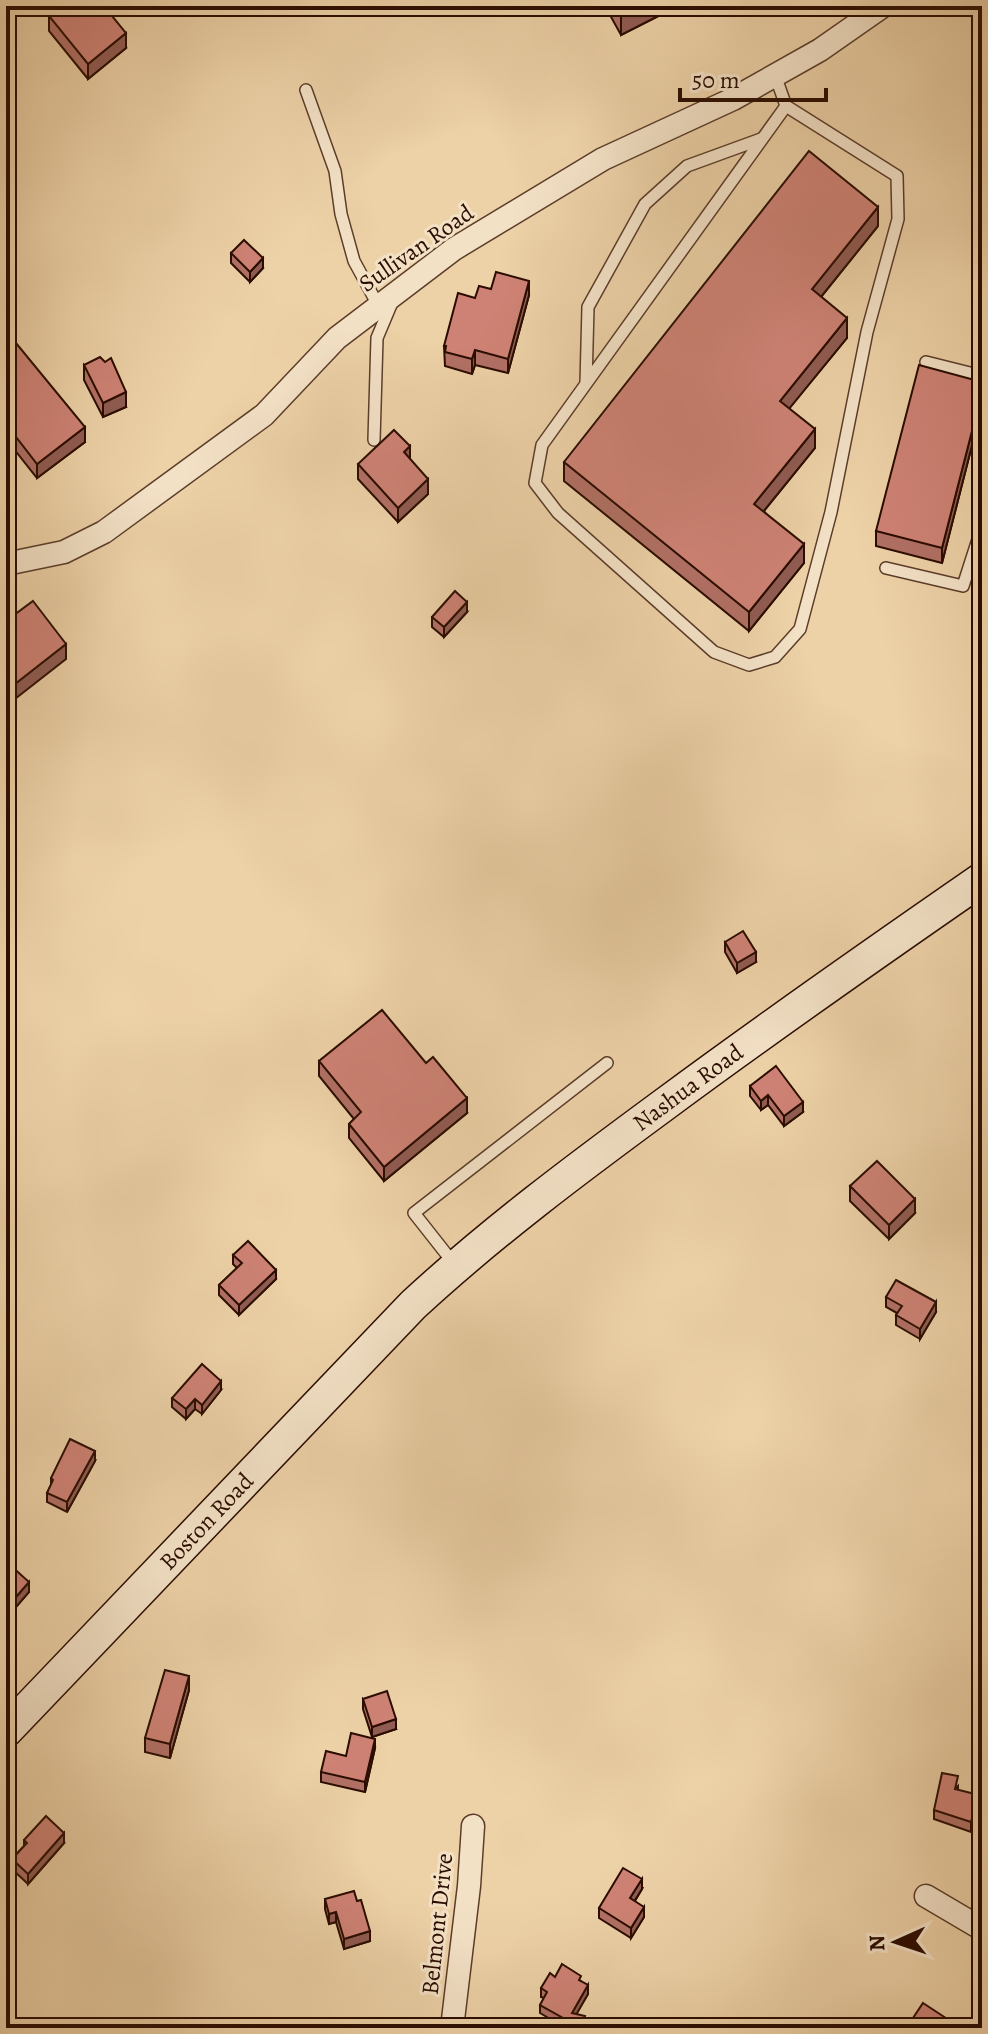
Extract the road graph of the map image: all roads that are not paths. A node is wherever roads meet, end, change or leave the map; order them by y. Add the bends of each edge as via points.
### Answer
1 (883, 6) edge
2 (775, 75) junction
3 (306, 90) dead end
4 (786, 106) junction
5 (762, 139) junction
6 (397, 291) junction
7 (378, 305) junction
8 (926, 362) dead end
9 (982, 376) edge
10 (586, 383) junction
11 (374, 440) dead end
12 (982, 527) edge
13 (6, 564) edge
14 (886, 568) dead end
15 (982, 879) edge
16 (607, 1063) dead end
17 (455, 1265) junction
18 (406, 1313) joint
19 (6, 1731) edge
20 (473, 1826) dead end
21 (926, 1896) dead end
22 (982, 1929) edge
23 (452, 2028) edge

1 - 2 street, Sullivan Road
2 - 4 lane
2 - 6 street, Sullivan Road via 603,159 454,249
3 - 7 lane via 335,171 354,261
4 - 5 lane
4 - 10 lane via 897,176 898,219 800,629 775,657 749,665 714,652 558,513 535,483 542,445
5 - 10 lane
5 - 10 lane via 687,166 645,204 588,307
6 - 7 street, Sullivan Road
6 - 11 lane via 377,338
7 - 13 street, Sullivan Road via 337,338 264,415 104,532 64,552
8 - 9 lane
12 - 14 lane via 963,586
15 - 17 main road, Nashua Road via 795,1008
16 - 17 lane via 414,1213
17 - 18 main road, Nashua Road
18 - 19 main road, Boston Road
20 - 23 street, Belmont Drive
21 - 22 street

